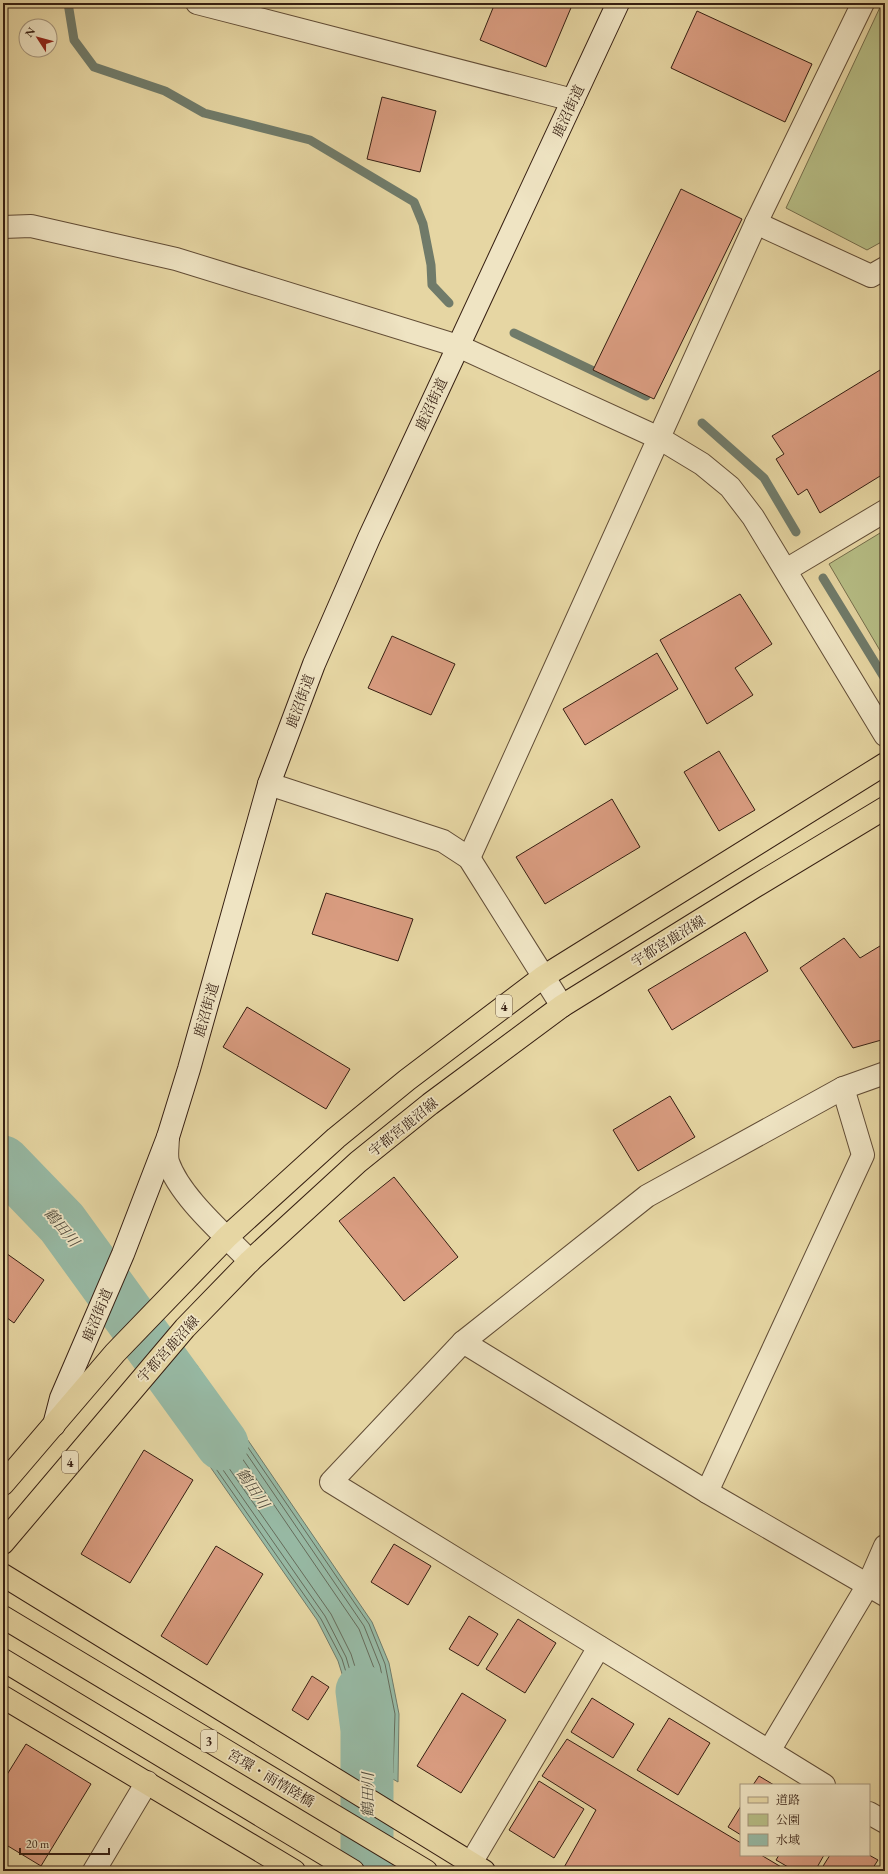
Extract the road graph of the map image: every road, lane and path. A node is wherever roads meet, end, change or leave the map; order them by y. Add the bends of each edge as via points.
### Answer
1 (197, 3) edge
2 (618, 3) edge
3 (862, 3) edge
4 (573, 100) junction
5 (756, 223) junction
6 (3, 227) edge
7 (885, 268) edge
8 (458, 346) junction
9 (659, 438) junction
10 (885, 511) edge
11 (786, 570) junction
12 (885, 734) edge
13 (885, 764) edge
14 (269, 784) junction
15 (885, 808) edge
16 (469, 858) junction
17 (543, 977) junction
18 (562, 1006) junction
19 (885, 1073) edge
20 (843, 1088) junction
21 (168, 1137) junction
22 (227, 1237) junction
23 (250, 1261) junction
24 (463, 1342) junction
25 (54, 1426) junction
26 (3, 1484) edge
27 (707, 1492) junction
28 (3, 1542) edge
29 (885, 1546) edge
30 (3, 1575) edge
31 (877, 1590) edge
32 (3, 1616) edge
33 (599, 1647) junction
34 (3, 1660) edge
35 (3, 1697) edge
36 (769, 1751) junction
37 (147, 1782) junction
38 (822, 1784) edge
39 (870, 1813) edge
40 (885, 1822) edge
41 (477, 1867) edge
42 (420, 1868) edge
43 (94, 1871) edge
44 (294, 1871) edge
45 (353, 1871) edge

1 - 4 street
2 - 4 street, 鹿沼街道
3 - 5 street
4 - 8 street, 鹿沼街道
5 - 7 street via 871,276
5 - 9 street
6 - 8 street via 31,226 176,258
8 - 9 street
8 - 14 street, 鹿沼街道 via 317,657
9 - 11 street via 702,464 730,487 753,517
9 - 16 street
10 - 11 street
11 - 12 street
13 - 17 main road, 4
14 - 16 street via 443,842
14 - 21 street, 鹿沼街道
15 - 18 main road, 宇都宮鹿沼線 / 4
16 - 17 street
17 - 18 street
17 - 22 main road, 4 via 407,1080 336,1138
18 - 23 main road, 宇都宮鹿沼線 / 4 via 430,1104 358,1162
19 - 20 street
20 - 24 street via 647,1196
20 - 27 street via 863,1155
21 - 22 street via 167,1160 176,1178 196,1205
21 - 25 street, 鹿沼街道 via 123,1254 61,1398
22 - 23 street
22 - 25 main road, 鹿沼街道 / 4 via 115,1354
23 - 28 main road, 宇都宮鹿沼線 / 4 via 185,1328
24 - 27 street
24 - 33 street via 331,1482
25 - 26 main road, 鹿沼街道 / 4
27 - 31 street
29 - 31 street
30 - 41 main road, 3
31 - 36 street
32 - 42 main road, 宮環・雨情陸橋 / 3
33 - 36 street
33 - 41 street
34 - 45 main road
35 - 37 main road
36 - 38 street
37 - 43 street
37 - 44 main road
39 - 40 street

